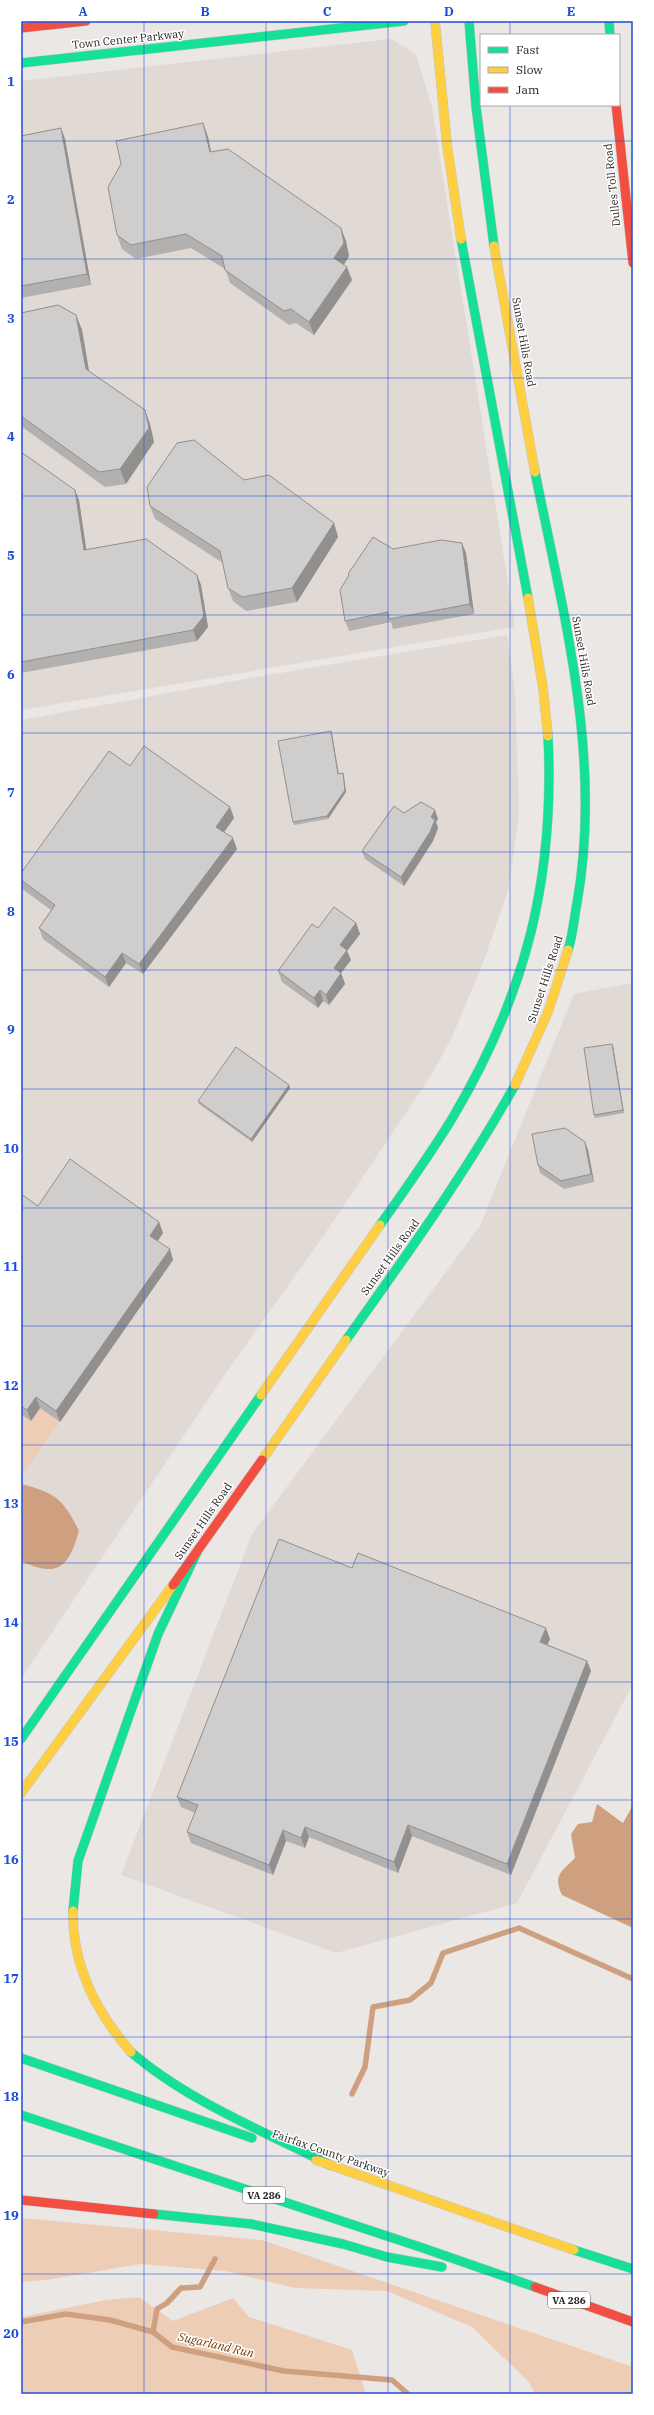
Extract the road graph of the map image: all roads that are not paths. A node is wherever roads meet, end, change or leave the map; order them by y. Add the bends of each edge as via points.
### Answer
1 (86, 21) edge
2 (404, 21) edge
3 (435, 21) edge
4 (468, 21) edge
5 (608, 21) edge
6 (21, 28) edge
7 (610, 34) edge
8 (21, 62) edge
9 (616, 106) edge
10 (633, 263) edge
11 (197, 1552) junction
12 (21, 1739) edge
13 (21, 1793) edge
14 (21, 2058) edge
15 (21, 2115) edge
16 (330, 2165) junction
17 (21, 2200) edge
18 (633, 2269) edge
19 (506, 2279) junction
20 (633, 2322) edge

1 - 6 main road, Town Center Parkway
2 - 8 main road, Town Center Parkway
3 - 12 main road via 441,101 455,204 547,713 550,818 545,864 531,936 521,974 499,1032 462,1104 432,1152
4 - 11 main road, Sunset Hills Road via 473,96 489,215 580,706 586,777 586,830 582,878 568,951 545,1023 532,1056 495,1124 462,1177
5 - 7 main road
9 - 10 main road, Dulles Toll Road
11 - 13 main road, Sunset Hills Road
11 - 16 main road via 158,1634 78,1860 72,1897 76,1955 97,2006 120,2039 142,2061 195,2096
14 - 16 main road, Fairfax County Parkway
15 - 19 main road, VA 286
16 - 18 main road, Fairfax County Parkway
17 - 19 main road via 250,2224 343,2244 387,2257
19 - 20 main road, VA 286

